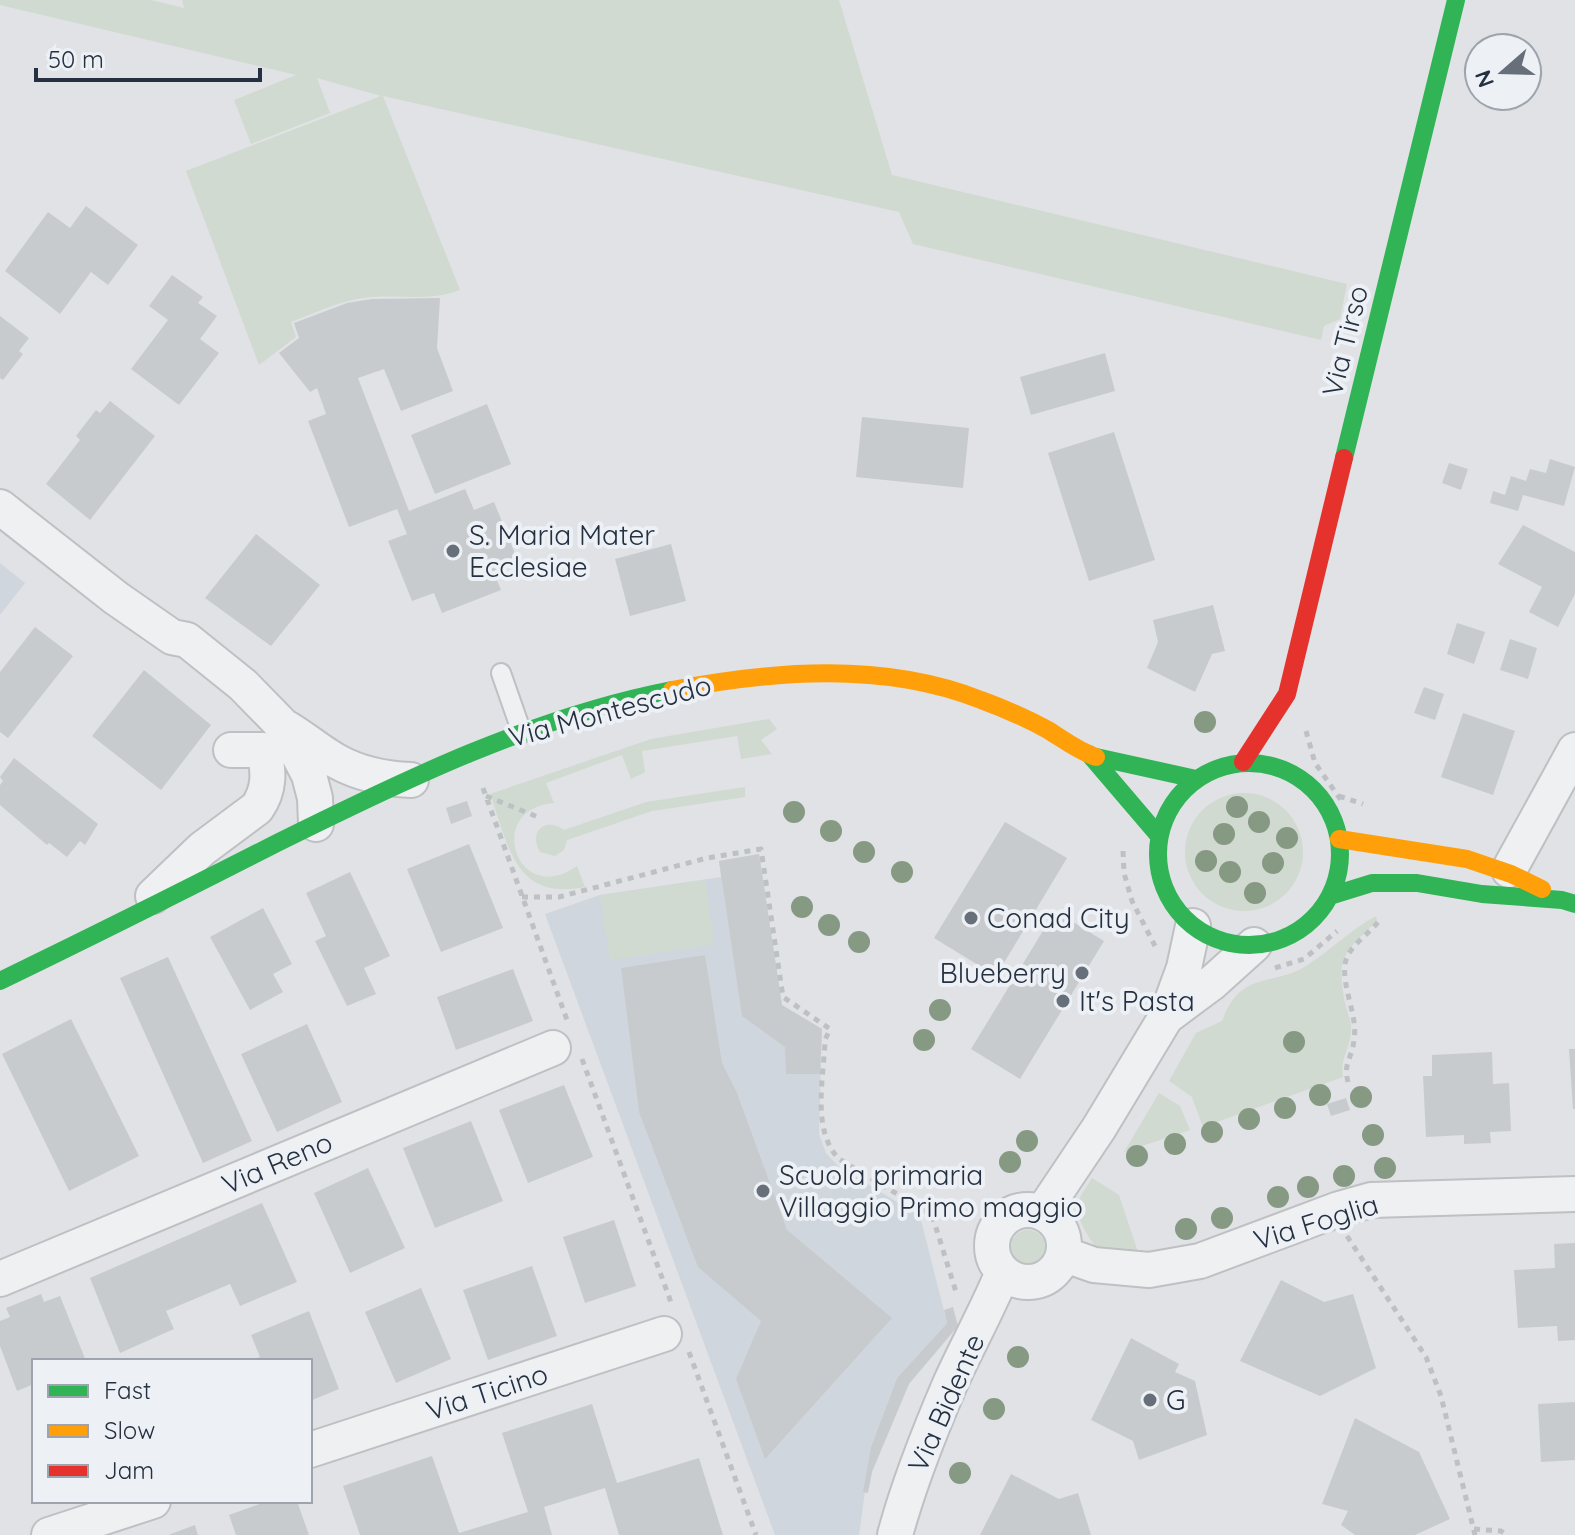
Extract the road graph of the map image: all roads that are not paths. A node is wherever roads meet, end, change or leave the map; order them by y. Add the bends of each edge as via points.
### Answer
1 (1456, 0) edge
2 (0, 507) edge
3 (172, 637) junction
4 (501, 673) dead end
5 (1287, 694) junction
6 (1298, 729) road end
7 (522, 733) junction
8 (274, 738) junction
9 (1575, 750) edge
10 (1089, 754) junction
11 (1295, 756) dead end
12 (1243, 762) junction
13 (1196, 779) junction
14 (411, 780) junction
15 (1303, 780) junction
16 (311, 827) junction
17 (1159, 836) junction
18 (1339, 839) junction
19 (1509, 870) junction
20 (1330, 896) junction
21 (1568, 902) edge
22 (131, 918) junction
23 (1193, 926) junction
24 (1260, 958) junction
25 (0, 981) edge
26 (1166, 1017) junction
27 (568, 1044) road end
28 (1575, 1194) edge
29 (1042, 1213) junction
30 (1063, 1254) junction
31 (1003, 1272) junction
32 (0, 1279) edge
33 (675, 1331) road end
34 (312, 1449) edge
35 (147, 1503) edge
36 (49, 1535) edge
37 (895, 1535) edge

1 - 5 street, Via Tirso
2 - 3 street, Via Montescudo
3 - 8 street, Via Montescudo via 180,653 233,696 259,733
3 - 8 street, Via Montescudo via 187,640 243,685
4 - 7 lane
5 - 6 street, Via Tirso
5 - 12 street, Via Tirso
7 - 10 street, Via Montescudo via 705,682 820,671 909,680 984,700
7 - 14 street, Via Montescudo
8 - 14 street, Via Montescudo via 306,739 359,771
8 - 16 street, Via Montescudo via 276,760
8 - 22 street, Via Montescudo via 267,790 257,808 202,849
9 - 19 street
10 - 13 street, Via Montescudo
10 - 17 street, Via Montescudo
11 - 15 street
12 - 13 street
12 - 15 street via 1275,766
13 - 17 street via 1166,814
14 - 16 street, Via Montescudo
15 - 18 street via 1326,806
16 - 22 street, Via Montescudo
17 - 23 street via 1163,886
18 - 19 street via 1461,856
18 - 20 street via 1339,868
19 - 21 street
20 - 21 street via 1372,883 1417,883
20 - 24 street via 1311,921
22 - 25 street, Via Montescudo
23 - 24 street
23 - 26 street
24 - 26 street via 1213,982
26 - 29 street
27 - 32 street, Via Reno
28 - 30 street, Via Foglia via 1371,1200 1200,1261 1149,1270 1094,1265
29 - 30 street via 1060,1230
29 - 31 street via 1019,1211 1000,1224 992,1243
30 - 31 street via 1043,1279 1022,1282
31 - 37 street, Via Bidente via 951,1382 907,1490
33 - 34 street, Via Ticino
35 - 36 street

